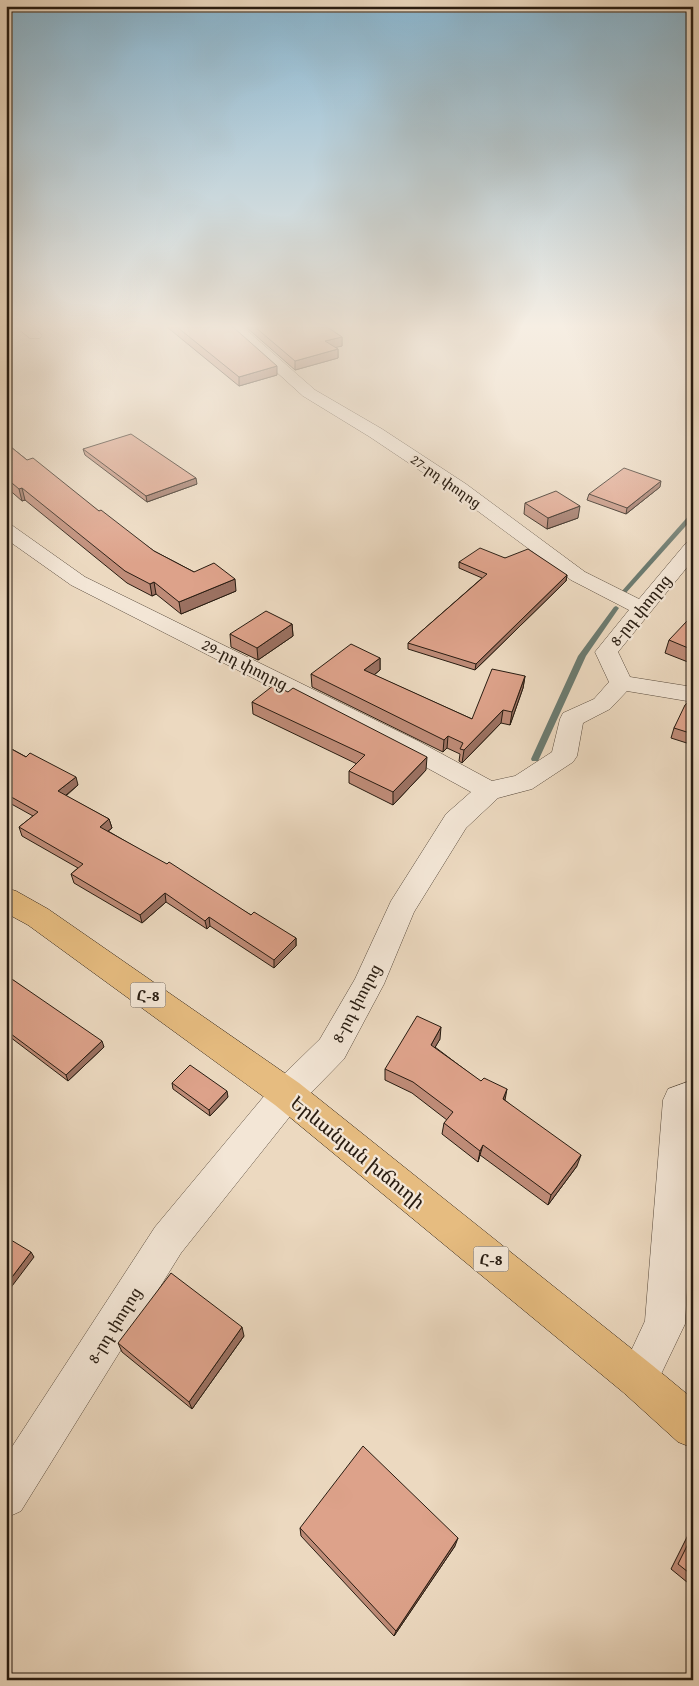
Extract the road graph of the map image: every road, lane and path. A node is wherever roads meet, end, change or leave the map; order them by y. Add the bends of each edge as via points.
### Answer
1 (330, 406) edge
2 (6, 530) edge
3 (693, 547) edge
4 (641, 608) junction
5 (621, 683) junction
6 (693, 695) edge
7 (488, 791) junction
8 (6, 899) edge
9 (287, 1094) junction
10 (693, 1095) edge
11 (638, 1379) junction
12 (693, 1427) edge
13 (6, 1496) edge

1 - 4 street, 27-րդ փողոց via 459,488 578,576
2 - 7 street, 29-րդ փողոց via 78,581 409,747
3 - 4 street, 8-րդ փողոց
4 - 5 street, 8-րդ փողոց via 606,652
5 - 6 street
5 - 7 street via 602,704 572,719 564,756 523,783
7 - 9 street, 8-րդ փողոց via 456,822 401,909 368,984 332,1049
8 - 9 main road, Երևանյան խճուղի / Հ-8 via 38,917
9 - 11 main road, Երևանյան խճուղի / Հ-8
9 - 13 street, 8-րդ փողոց via 168,1240
10 - 11 street via 680,1100 665,1324
11 - 12 main road, Երևանյան խճուղի / Հ-8

